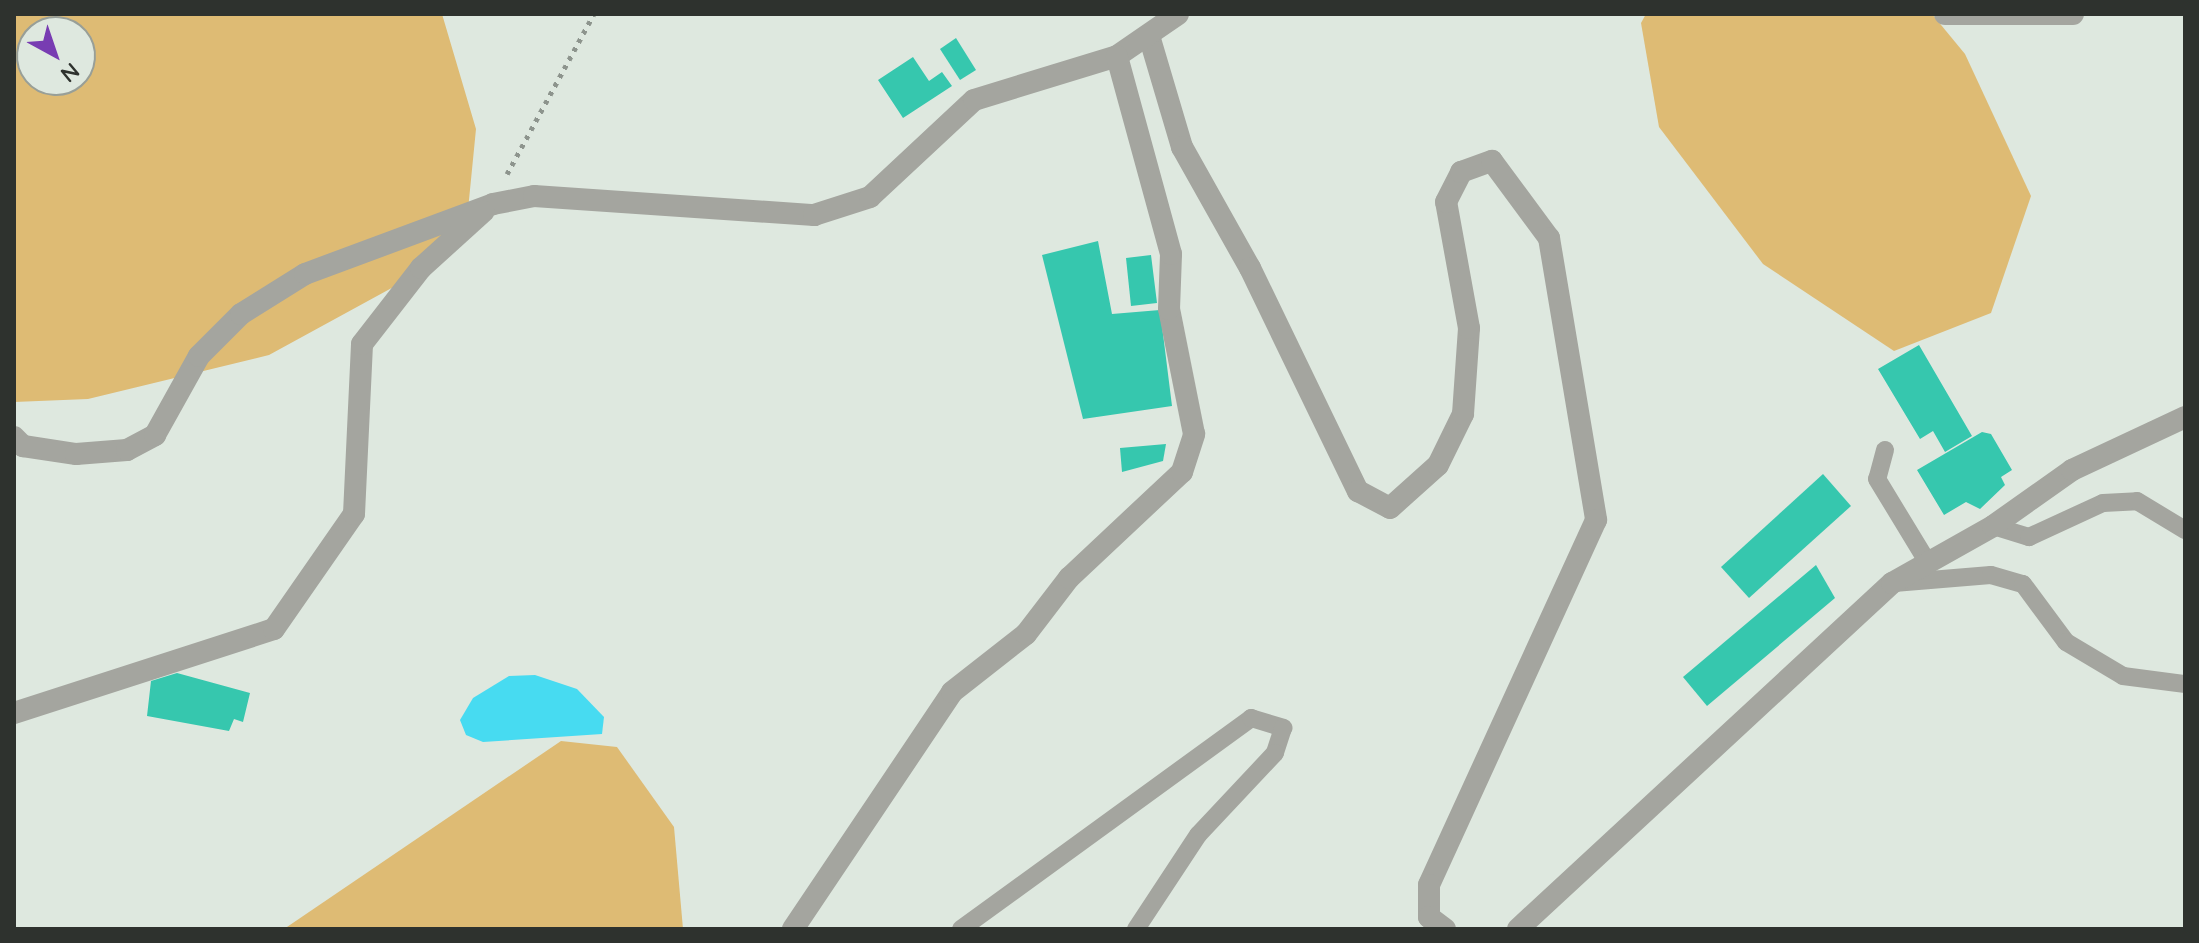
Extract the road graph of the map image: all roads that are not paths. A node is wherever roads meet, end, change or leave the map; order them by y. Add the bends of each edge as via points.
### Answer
1 (1178, 14) edge
2 (1945, 14) edge
3 (2073, 14) edge
4 (1150, 39) junction
5 (1117, 56) junction
6 (493, 204) junction
7 (2185, 417) edge
8 (14, 437) edge
9 (1885, 450) dead end
10 (1993, 526) junction
11 (2185, 530) edge
12 (1928, 563) junction
13 (1892, 583) junction
14 (2185, 684) edge
15 (14, 713) edge
16 (793, 929) edge
17 (961, 929) edge
18 (1136, 929) edge
19 (1445, 929) edge
20 (1518, 929) edge

1 - 4 street
2 - 3 street
4 - 5 street
4 - 19 street via 1182,147 1250,268 1358,491 1390,508 1438,465 1463,414 1469,328 1446,202 1461,172 1492,161 1549,238 1596,520 1429,885 1429,917
5 - 6 street via 974,100 870,197 814,215 534,196
5 - 16 street via 1171,254 1169,309 1194,434 1182,472 1069,578 1026,634 952,692
6 - 8 street via 305,274 241,314 199,356 155,435 127,450 76,454 23,446
6 - 15 street via 421,268 362,344 354,514 274,629
7 - 10 street via 2072,470
9 - 12 lane via 1877,479
10 - 11 lane via 2029,537 2103,503 2137,501
10 - 12 street
12 - 13 street
13 - 14 lane via 1991,575 2023,584 2066,642 2123,676
13 - 20 street
17 - 18 lane via 1251,718 1283,728 1275,753 1198,835

